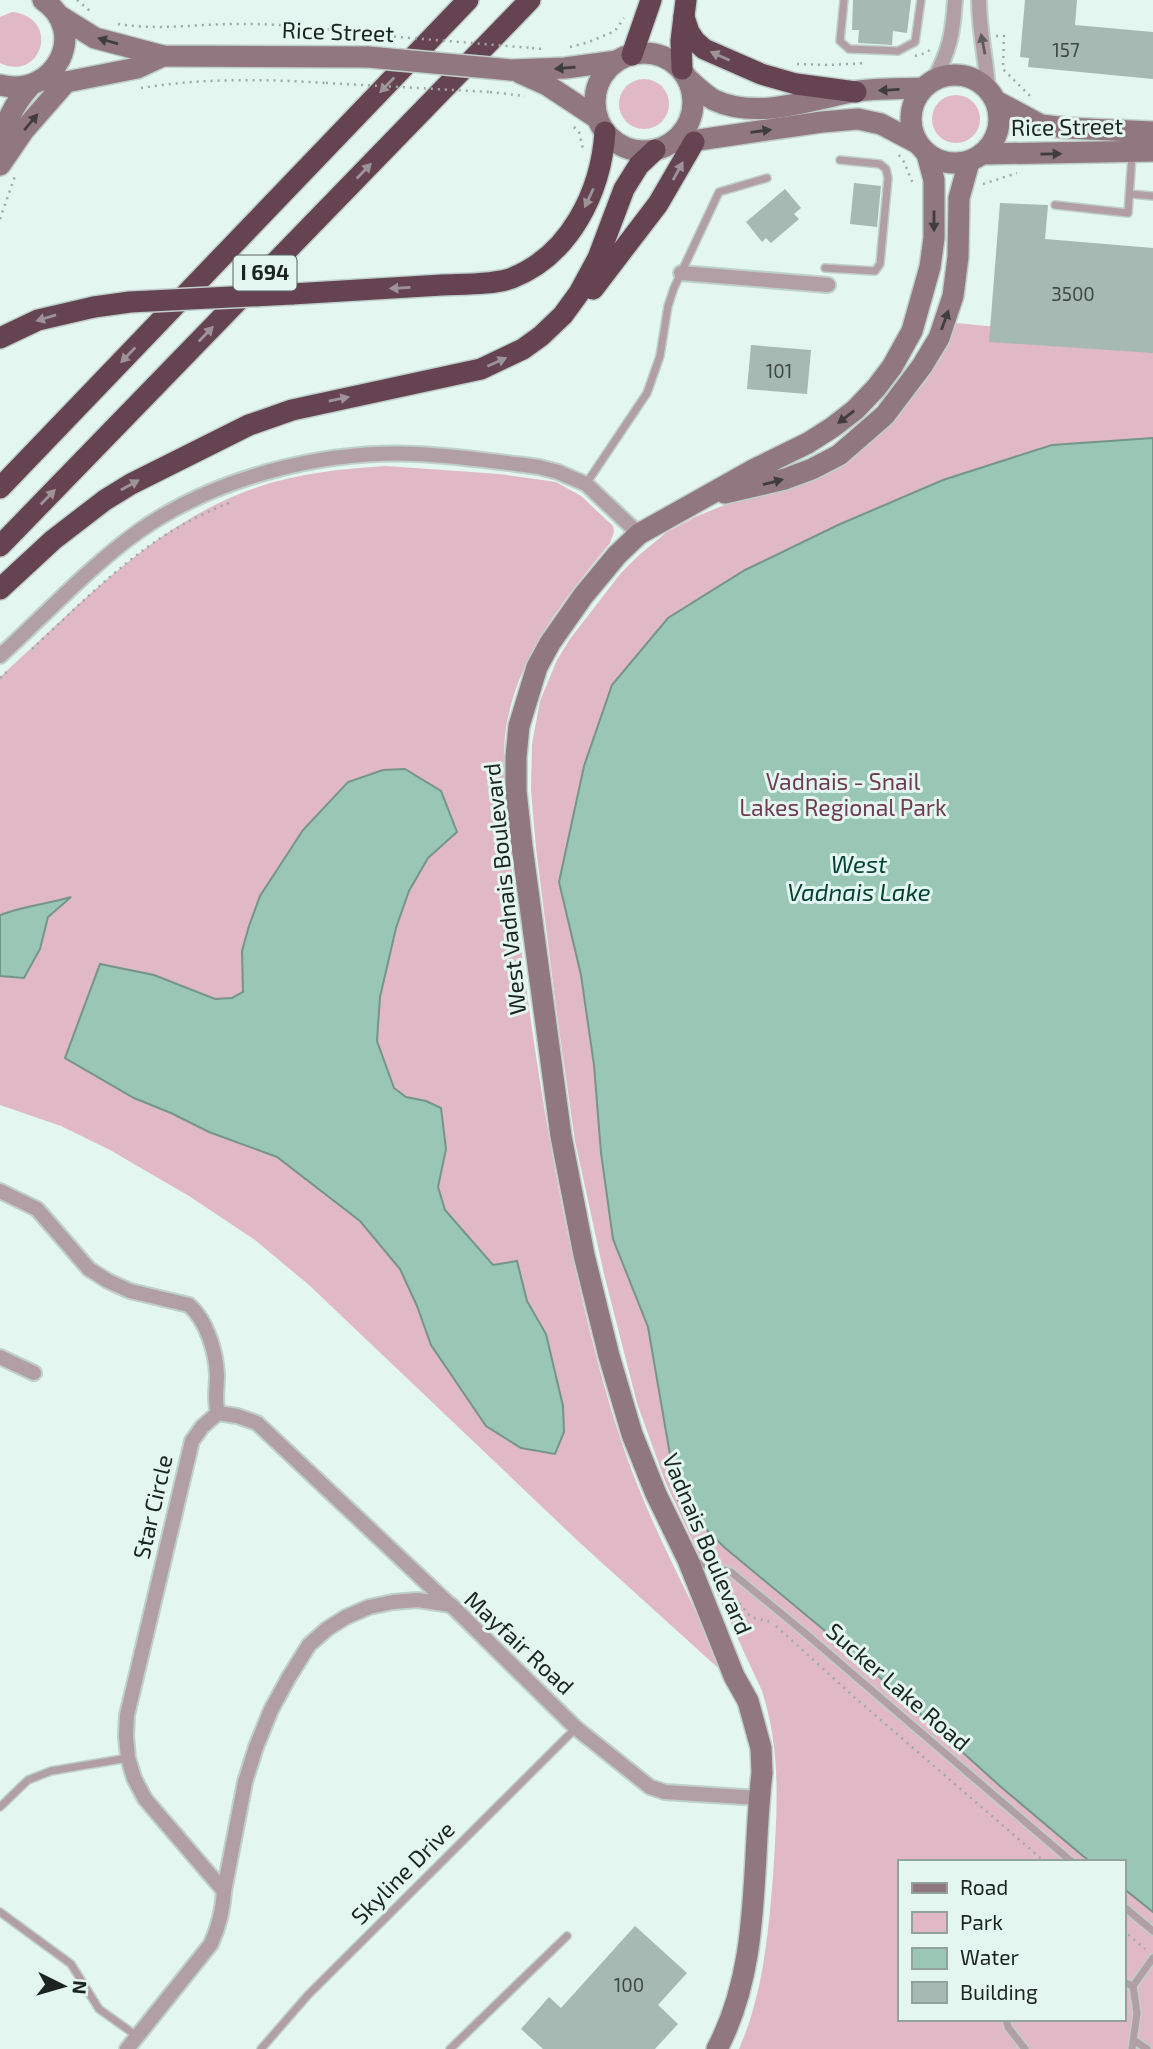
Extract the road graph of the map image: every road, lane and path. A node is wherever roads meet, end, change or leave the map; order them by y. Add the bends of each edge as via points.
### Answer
1 (77, 0) edge
2 (468, 0) edge
3 (530, 0) edge
4 (651, 0) edge
5 (844, 0) edge
6 (921, 0) edge
7 (955, 0) edge
8 (979, 0) edge
9 (49, 5) edge
10 (685, 8) edge
11 (628, 11) dead end
12 (94, 14) dead end
13 (113, 23) dead end
14 (1004, 36) dead end
15 (565, 48) dead end
16 (552, 49) dead end
17 (163, 56) junction
18 (625, 58) junction
19 (511, 70) junction
20 (685, 74) junction
21 (66, 82) junction
22 (36, 83) junction
23 (928, 84) junction
24 (0, 85) edge
25 (132, 89) dead end
26 (856, 92) junction
27 (992, 95) junction
28 (533, 98) dead end
29 (1041, 106) dead end
30 (573, 125) dead end
31 (601, 125) junction
32 (1153, 132) edge
33 (694, 142) junction
34 (662, 147) junction
35 (0, 148) edge
36 (893, 149) dead end
37 (922, 149) junction
38 (1143, 151) edge
39 (584, 157) dead end
40 (976, 158) junction
41 (840, 160) dead end
42 (9, 167) edge
43 (1027, 170) dead end
44 (767, 178) dead end
45 (915, 188) dead end
46 (978, 192) dead end
47 (1130, 194) junction
48 (1153, 196) edge
49 (1055, 205) dead end
50 (0, 219) edge
51 (825, 268) dead end
52 (681, 273) junction
53 (828, 285) dead end
54 (0, 338) edge
55 (523, 349) junction
56 (586, 484) junction
57 (0, 488) edge
58 (706, 497) junction
59 (238, 499) dead end
60 (639, 534) junction
61 (0, 546) edge
62 (0, 589) edge
63 (27, 653) dead end
64 (0, 656) edge
65 (9, 670) dead end
66 (0, 678) edge
67 (549, 1059) joint
68 (0, 1191) edge
69 (0, 1357) edge
70 (34, 1373) dead end
71 (218, 1413) junction
72 (698, 1562) junction
73 (450, 1605) junction
74 (576, 1728) junction
75 (128, 1758) junction
76 (759, 1798) junction
77 (0, 1807) edge
78 (1043, 1860) edge
79 (1070, 1860) edge
80 (224, 1891) junction
81 (1125, 1908) edge
82 (0, 1912) edge
83 (1153, 1931) edge
84 (1125, 1932) edge
85 (568, 1936) dead end
86 (1151, 1956) edge
87 (1125, 1983) edge
88 (1133, 1986) junction
89 (1006, 2021) edge
90 (137, 2036) junction
91 (1133, 2045) edge
92 (127, 2049) edge
93 (261, 2049) edge
94 (450, 2049) edge
95 (718, 2049) edge
96 (1025, 2049) edge
97 (1147, 2049) edge

1 - 12 path
2 -> 57 highway, I 694
61 -> 3 highway, I 694
4 - 18 highway
5 - 6 lane via 840,41 849,49 898,51 915,42
7 - 23 street via 946,58
27 -> 8 street
17 -> 9 street, Rice Street via 96,38
9 - 22 street via 63,29 64,43 54,70
10 - 20 highway via 681,41
26 -> 10 highway via 796,84 704,49 689,33
11 - 15 path via 615,30
13 - 16 path, bridge via 146,28 271,24
14 - 29 path via 1003,69
17 - 19 street, Rice Street, bridge via 368,57
17 - 21 street, Rice Street via 137,68
18 -> 19 street, Rice Street via 565,68
18 - 20 street via 648,53 664,58
18 - 31 street via 605,72 597,86 595,102
19 - 31 street, Rice Street via 547,85
20 - 26 street via 714,100 731,106 782,107
20 - 34 street via 692,107 688,122 681,135
21 - 22 street, Rice Street
42 -> 21 street via 24,130
22 - 24 street, Rice Street via 16,88
22 - 35 street via 17,100
23 -> 26 street
23 - 27 street via 948,75 963,75 977,79
23 - 37 street via 914,100 910,115
25 - 28 path, bridge via 259,80
27 - 32 street, Rice Street via 1041,125
27 - 40 street via 1000,115 998,130 992,144
30 - 39 path
31 - 34 street via 628,149
31 -> 54 highway, bridge via 599,176 577,222 561,245 534,268 508,280 130,302 38,320
33 - 34 street
33 -> 37 street via 858,119 881,124
55 -> 33 highway via 557,330 583,302 658,205
34 - 55 highway via 639,165 624,189 598,258 579,293 563,315
36 - 45 path
37 - 40 street via 948,163
37 -> 58 street, West Vadnais Boulevard via 934,180 934,239 912,331 892,368 855,411 833,427
40 -> 38 street, Rice Street
38 - 47 lane
58 -> 40 street, West Vadnais Boulevard via 812,469 839,455 885,415 939,338 958,257 959,198
41 - 51 lane via 880,164 886,169 880,264 867,272
42 - 50 path
43 - 46 path via 983,184
44 - 52 lane via 719,192
47 - 48 lane
47 - 49 lane via 1128,213
52 - 53 street
52 - 56 lane via 668,306 652,382
62 -> 55 highway via 105,499 249,425 304,407 481,369
56 - 60 street
56 - 64 street via 539,467 405,454 321,459 247,479 174,509 139,531
58 - 60 street, West Vadnais Boulevard
59 - 63 path via 157,541
60 - 67 street, West Vadnais Boulevard via 583,596 550,643 537,667 519,726 516,791
65 - 66 path
67 - 72 street, Vadnais Boulevard via 572,1198 632,1434 656,1494
68 - 71 street via 37,1209 89,1269 108,1281 197,1312 216,1360
69 - 70 street
71 - 73 street via 257,1423
71 - 75 street, Star Circle via 192,1441 127,1715
72 - 76 street, Vadnais Boulevard via 761,1748
72 - 78 path via 751,1617 771,1622
72 - 79 lane, Sucker Lake Road via 731,1572
73 - 74 street, Mayfair Road
73 - 80 street, Mayfair Road via 418,1600 369,1607 327,1629 310,1645 276,1699 256,1747
74 - 76 street, Mayfair Road via 650,1787
74 - 93 lane, Skyline Drive via 308,1995
75 - 77 lane via 51,1771 28,1780
75 - 80 street, Star Circle via 145,1799
76 - 95 street, Vadnais Boulevard via 750,1938 743,1979
80 - 90 street, Mayfair Road via 211,1944
81 - 83 lane
82 - 90 lane via 71,1964 99,2009
84 - 86 path
85 - 94 lane
86 - 88 lane
87 - 88 lane
88 - 91 lane via 1138,2013
89 - 96 lane
90 - 92 street, Mayfair Road
91 - 97 lane

